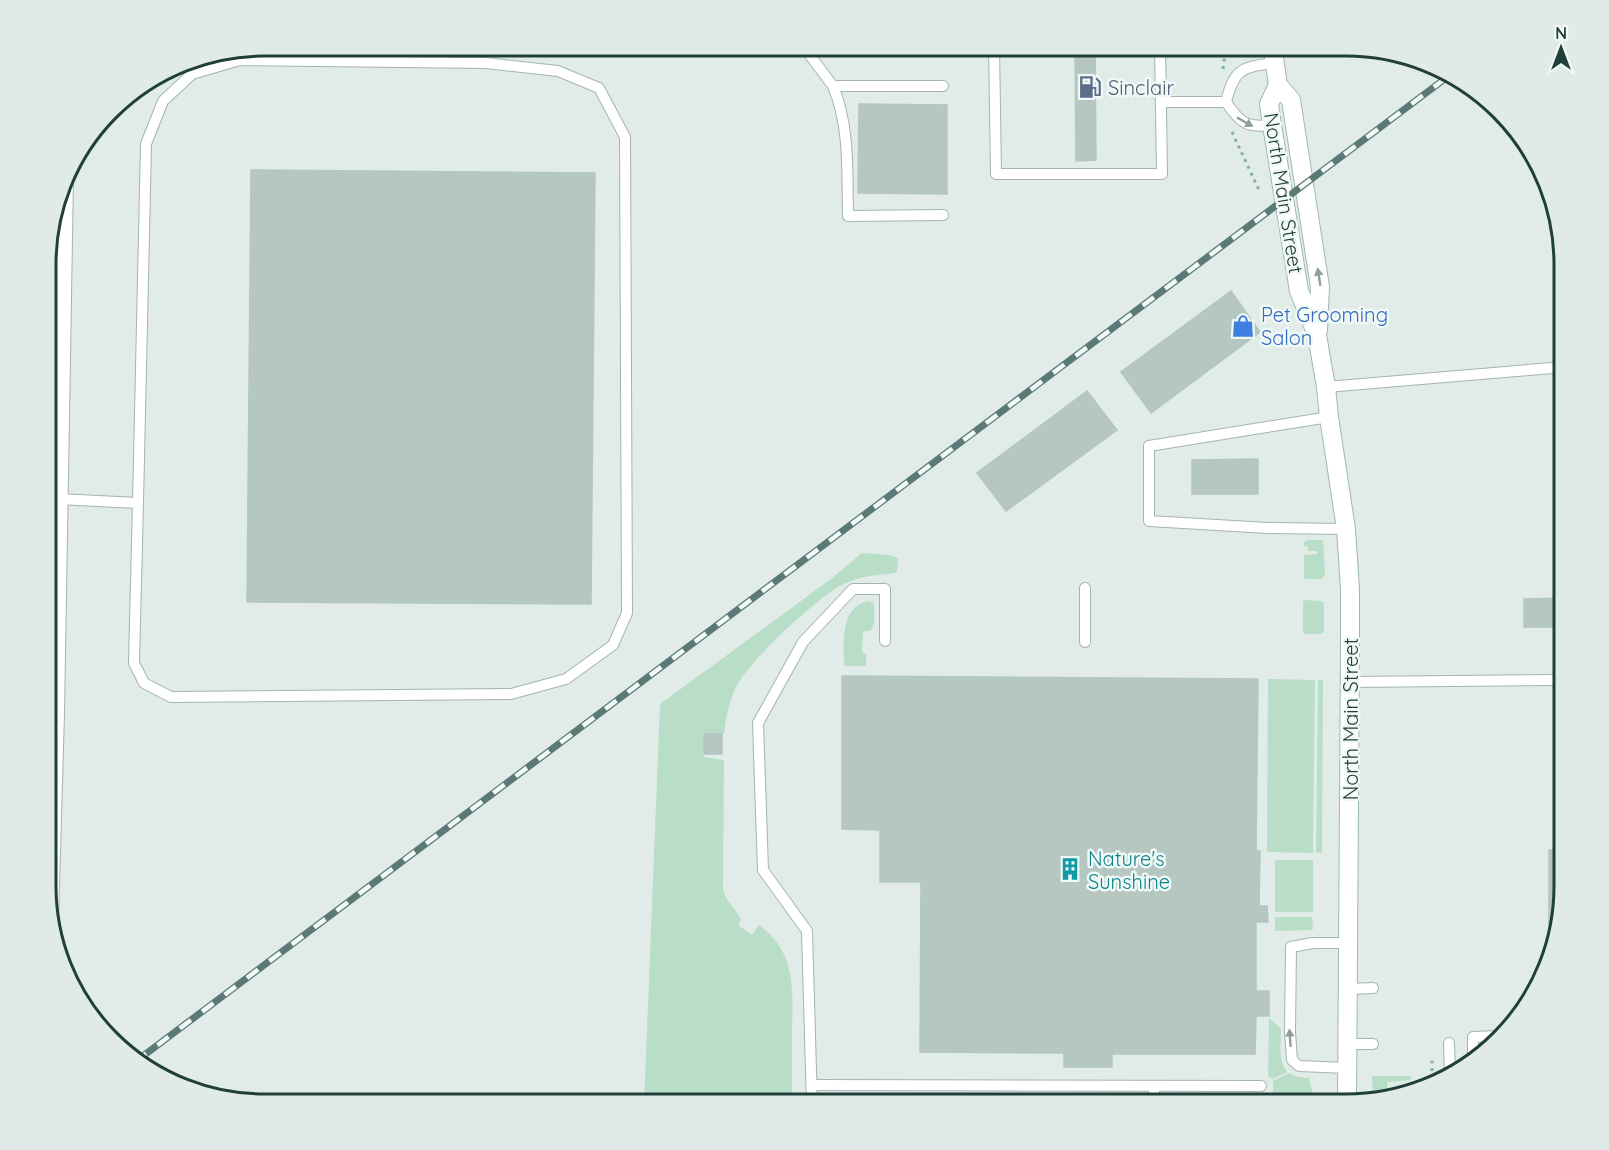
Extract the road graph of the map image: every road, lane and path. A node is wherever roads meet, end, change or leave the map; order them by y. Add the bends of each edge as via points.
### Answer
1 (399, 56) edge
2 (810, 56) edge
3 (994, 56) edge
4 (1160, 56) edge
5 (1268, 56) edge
6 (1273, 56) edge
7 (399, 62) junction
8 (1278, 85) junction
9 (833, 86) junction
10 (943, 86) dead end
11 (1161, 102) junction
12 (1226, 102) junction
13 (1272, 125) junction
14 (63, 209) edge
15 (943, 215) dead end
16 (1317, 335) junction
17 (1553, 368) edge
18 (1326, 387) junction
19 (1329, 417) junction
20 (58, 499) junction
21 (138, 504) junction
22 (56, 510) edge
23 (1346, 529) junction
24 (1085, 588) dead end
25 (885, 641) dead end
26 (1084, 642) dead end
27 (1553, 680) edge
28 (1350, 682) junction
29 (1348, 943) junction
30 (1373, 988) dead end
31 (1348, 989) junction
32 (1491, 1036) edge
33 (1449, 1043) dead end
34 (1348, 1044) junction
35 (1373, 1044) dead end
36 (1473, 1051) edge
37 (1432, 1056) dead end
38 (1450, 1067) edge
39 (1347, 1068) junction
40 (1432, 1071) dead end
41 (812, 1086) junction
42 (1154, 1086) junction
43 (1261, 1086) dead end
44 (812, 1094) edge
45 (1154, 1094) edge
46 (1347, 1094) edge

1 - 7 lane
2 - 9 lane
3 - 11 lane via 996,174 1162,174
4 - 11 lane
5 - 12 lane via 1246,66 1230,84
6 - 8 main road, North Main Street
7 - 21 lane via 240,60 192,74 163,101 146,144
7 - 21 lane via 486,63 558,70 598,88 625,136 627,614 613,645 566,679 512,694 171,697 144,683 134,663
8 - 13 main road, North Main Street via 1269,104
16 -> 8 main road, North Main Street via 1320,287 1291,100
9 - 10 lane
9 - 15 lane via 845,126 848,216
11 - 12 lane
12 -> 13 lane via 1236,118 1254,127
13 - 16 main road, North Main Street via 1299,291
14 - 20 main road
16 - 18 main road, North Main Street
17 - 18 lane
18 - 19 main road, North Main Street
19 - 23 main road, North Main Street
19 - 23 lane via 1149,446 1149,520
20 - 21 lane
20 - 22 main road
23 - 28 main road, North Main Street
24 - 26 lane
25 - 41 lane via 885,589 853,589 803,642 758,723 763,870 807,932
27 - 28 lane
28 - 29 main road, North Main Street
29 - 31 main road, North Main Street
39 -> 29 lane via 1299,1066 1292,1060 1290,1032 1291,947
30 - 31 lane
31 - 34 main road, North Main Street
32 - 36 lane via 1473,1036
33 - 38 lane
34 - 35 lane
34 - 39 main road, North Main Street
37 - 40 path
39 - 46 main road, North Main Street
41 - 42 lane
41 - 44 lane
42 - 43 lane
42 - 45 lane

